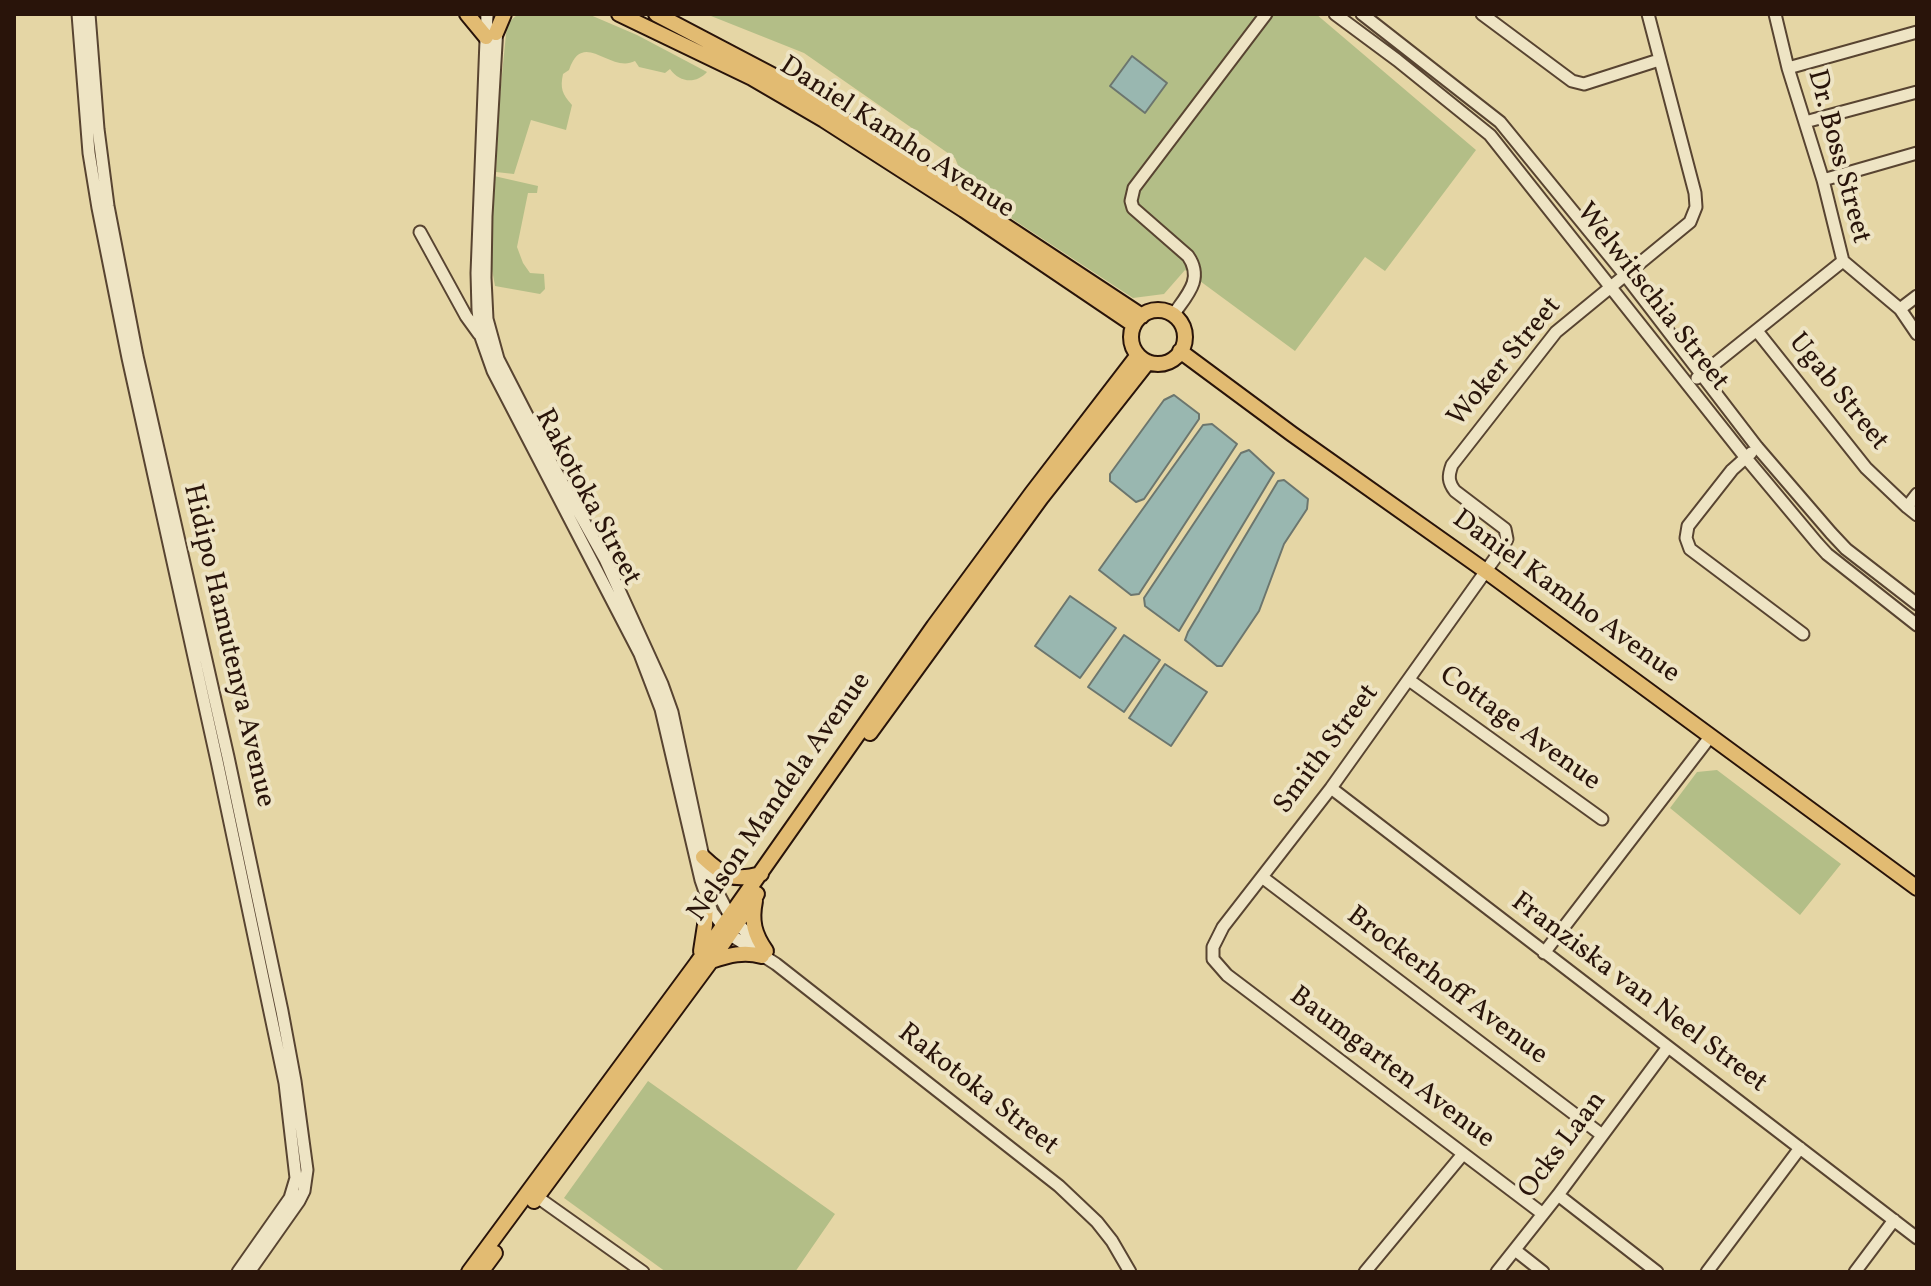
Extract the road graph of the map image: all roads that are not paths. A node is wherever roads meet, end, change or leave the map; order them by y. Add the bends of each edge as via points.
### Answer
1 (78, 14) edge
2 (89, 14) edge
3 (467, 14) edge
4 (487, 14) edge
5 (497, 14) edge
6 (504, 14) edge
7 (619, 14) edge
8 (656, 14) edge
9 (1266, 14) edge
10 (1335, 14) edge
11 (1362, 14) edge
12 (1482, 14) edge
13 (1648, 14) edge
14 (1775, 14) edge
15 (1917, 32) edge
16 (491, 35) junction
17 (1659, 60) junction
18 (1788, 68) junction
19 (1917, 92) edge
20 (1805, 122) junction
21 (1917, 153) edge
22 (1823, 180) junction
23 (420, 232) dead end
24 (1843, 261) junction
25 (1625, 275) junction
26 (1611, 286) junction
27 (1917, 296) edge
28 (1900, 309) junction
29 (1173, 315) junction
30 (1138, 321) junction
31 (1757, 331) junction
32 (1917, 334) edge
33 (481, 337) junction
34 (1180, 351) junction
35 (1143, 358) junction
36 (1701, 374) junction
37 (1689, 384) junction
38 (1757, 447) junction
39 (1746, 458) junction
40 (1917, 494) edge
41 (1907, 507) junction
42 (1917, 515) edge
43 (1487, 572) junction
44 (1917, 604) edge
45 (1917, 625) edge
46 (1803, 634) dead end
47 (1409, 680) junction
48 (1710, 737) junction
49 (1331, 788) junction
50 (1602, 819) dead end
51 (703, 857) junction
52 (761, 874) junction
53 (1262, 877) junction
54 (1917, 888) edge
55 (756, 897) junction
56 (706, 898) junction
57 (729, 925) junction
58 (1544, 953) junction
59 (764, 954) junction
60 (1213, 959) joint
61 (704, 962) junction
62 (1668, 1047) junction
63 (1602, 1135) junction
64 (1800, 1148) junction
65 (1463, 1154) junction
66 (533, 1194) junction
67 (1558, 1195) junction
68 (1543, 1214) junction
69 (1894, 1220) junction
70 (1917, 1238) edge
71 (1515, 1250) junction
72 (238, 1272) edge
73 (249, 1272) edge
74 (469, 1272) edge
75 (481, 1272) edge
76 (643, 1272) edge
77 (1130, 1272) edge
78 (1365, 1272) edge
79 (1497, 1272) edge
80 (1543, 1272) edge
81 (1657, 1272) edge
82 (1707, 1272) edge
83 (1855, 1272) edge

1 - 72 street, Hidipo Hamutenya Avenue via 98,208 285,1083 296,1178 290,1198
2 - 73 street, Hidipo Hamutenya Avenue via 108,206 282,1011 307,1170 299,1201
3 - 16 main road
4 - 16 street, Rakotoka Street
5 - 16 street, Rakotoka Street
6 - 16 main road
7 - 30 main road, Daniel Kamho Avenue via 752,78 824,120
8 - 30 main road, Daniel Kamho Avenue via 819,102
9 - 29 street via 1134,188 1133,208 1194,264 1191,289
10 - 26 street, Welwitschia Street via 1490,135
11 - 25 street, Welwitschia Street via 1500,122
12 - 17 street via 1572,81 1584,84
13 - 17 street, Woker Street
14 - 18 street, Dr. Boss Street
15 - 18 street
16 - 33 street, Rakotoka Street via 477,273
16 - 51 street, Rakotoka Street via 487,319 498,359 651,656 672,712
17 - 25 street, Woker Street via 1696,207 1690,222
18 - 20 street, Dr. Boss Street
19 - 20 street
20 - 22 street, Dr. Boss Street
21 - 22 street
22 - 24 street, Dr. Boss Street
23 - 33 street
24 - 28 street
24 - 31 street, Dr. Boss Street
25 - 26 street, Woker Street
25 - 36 street, Welwitschia Street
26 - 37 street, Welwitschia Street
26 - 43 street, Woker Street via 1556,332 1452,465 1449,484 1507,534
27 - 28 street
28 - 32 street
29 - 30 main road via 1156,310
29 - 34 main road via 1184,330
30 - 35 main road via 1131,341
31 - 36 street, Dr. Boss Street
31 - 41 street, Ugab Street via 1866,468
33 - 56 street, Rakotoka Street via 493,371 640,654 661,709
34 - 35 main road via 1166,363
34 - 43 main road, Daniel Kamho Avenue
35 - 52 main road, Nelson Mandela Avenue via 1032,493
35 - 55 main road, Nelson Mandela Avenue
36 - 37 street, Dr. Boss Street
36 - 38 street, Welwitschia Street
37 - 39 street, Welwitschia Street
38 - 39 street
38 - 44 street, Welwitschia Street via 1838,542
39 - 45 street, Welwitschia Street via 1827,554
39 - 46 street via 1688,526 1686,538 1690,549
40 - 41 street
41 - 42 street, Ugab Street
43 - 47 street, Smith Street
43 - 48 main road, Daniel Kamho Avenue
47 - 49 street, Smith Street
47 - 50 street, Cottage Avenue
48 - 54 main road, Daniel Kamho Avenue
48 - 58 street
49 - 53 street, Smith Street
49 - 58 street, Franziska van Neel Street
51 - 52 main road via 728,876
51 - 57 street, Rakotoka Street
52 - 57 main road, Nelson Mandela Avenue
53 - 60 street, Smith Street via 1223,927
53 - 63 street, Brockerhoff Avenue
55 - 57 main road, Nelson Mandela Avenue
55 - 59 main road via 753,924
56 - 57 street, Rakotoka Street via 712,912
56 - 61 main road
57 - 59 street, Rakotoka Street
57 - 61 main road, Nelson Mandela Avenue
58 - 62 street, Franziska van Neel Street
59 - 61 main road
59 - 77 street, Rakotoka Street via 1059,1186 1097,1222
60 - 65 street, Baumgarten Avenue via 1227,975
61 - 66 main road, Nelson Mandela Avenue
62 - 63 street, Ocks Laan
62 - 64 street, Franziska van Neel Street
63 - 67 street, Ocks Laan
64 - 69 street, Franziska van Neel Street
64 - 82 street
65 - 68 street, Baumgarten Avenue
65 - 78 street
66 - 74 main road, Nelson Mandela Avenue
66 - 75 main road, Nelson Mandela Avenue
66 - 76 street
67 - 68 street, Ocks Laan
67 - 81 street
68 - 71 street, Ocks Laan
69 - 70 street, Franziska van Neel Street
69 - 83 street
71 - 79 street, Ocks Laan
71 - 80 street

